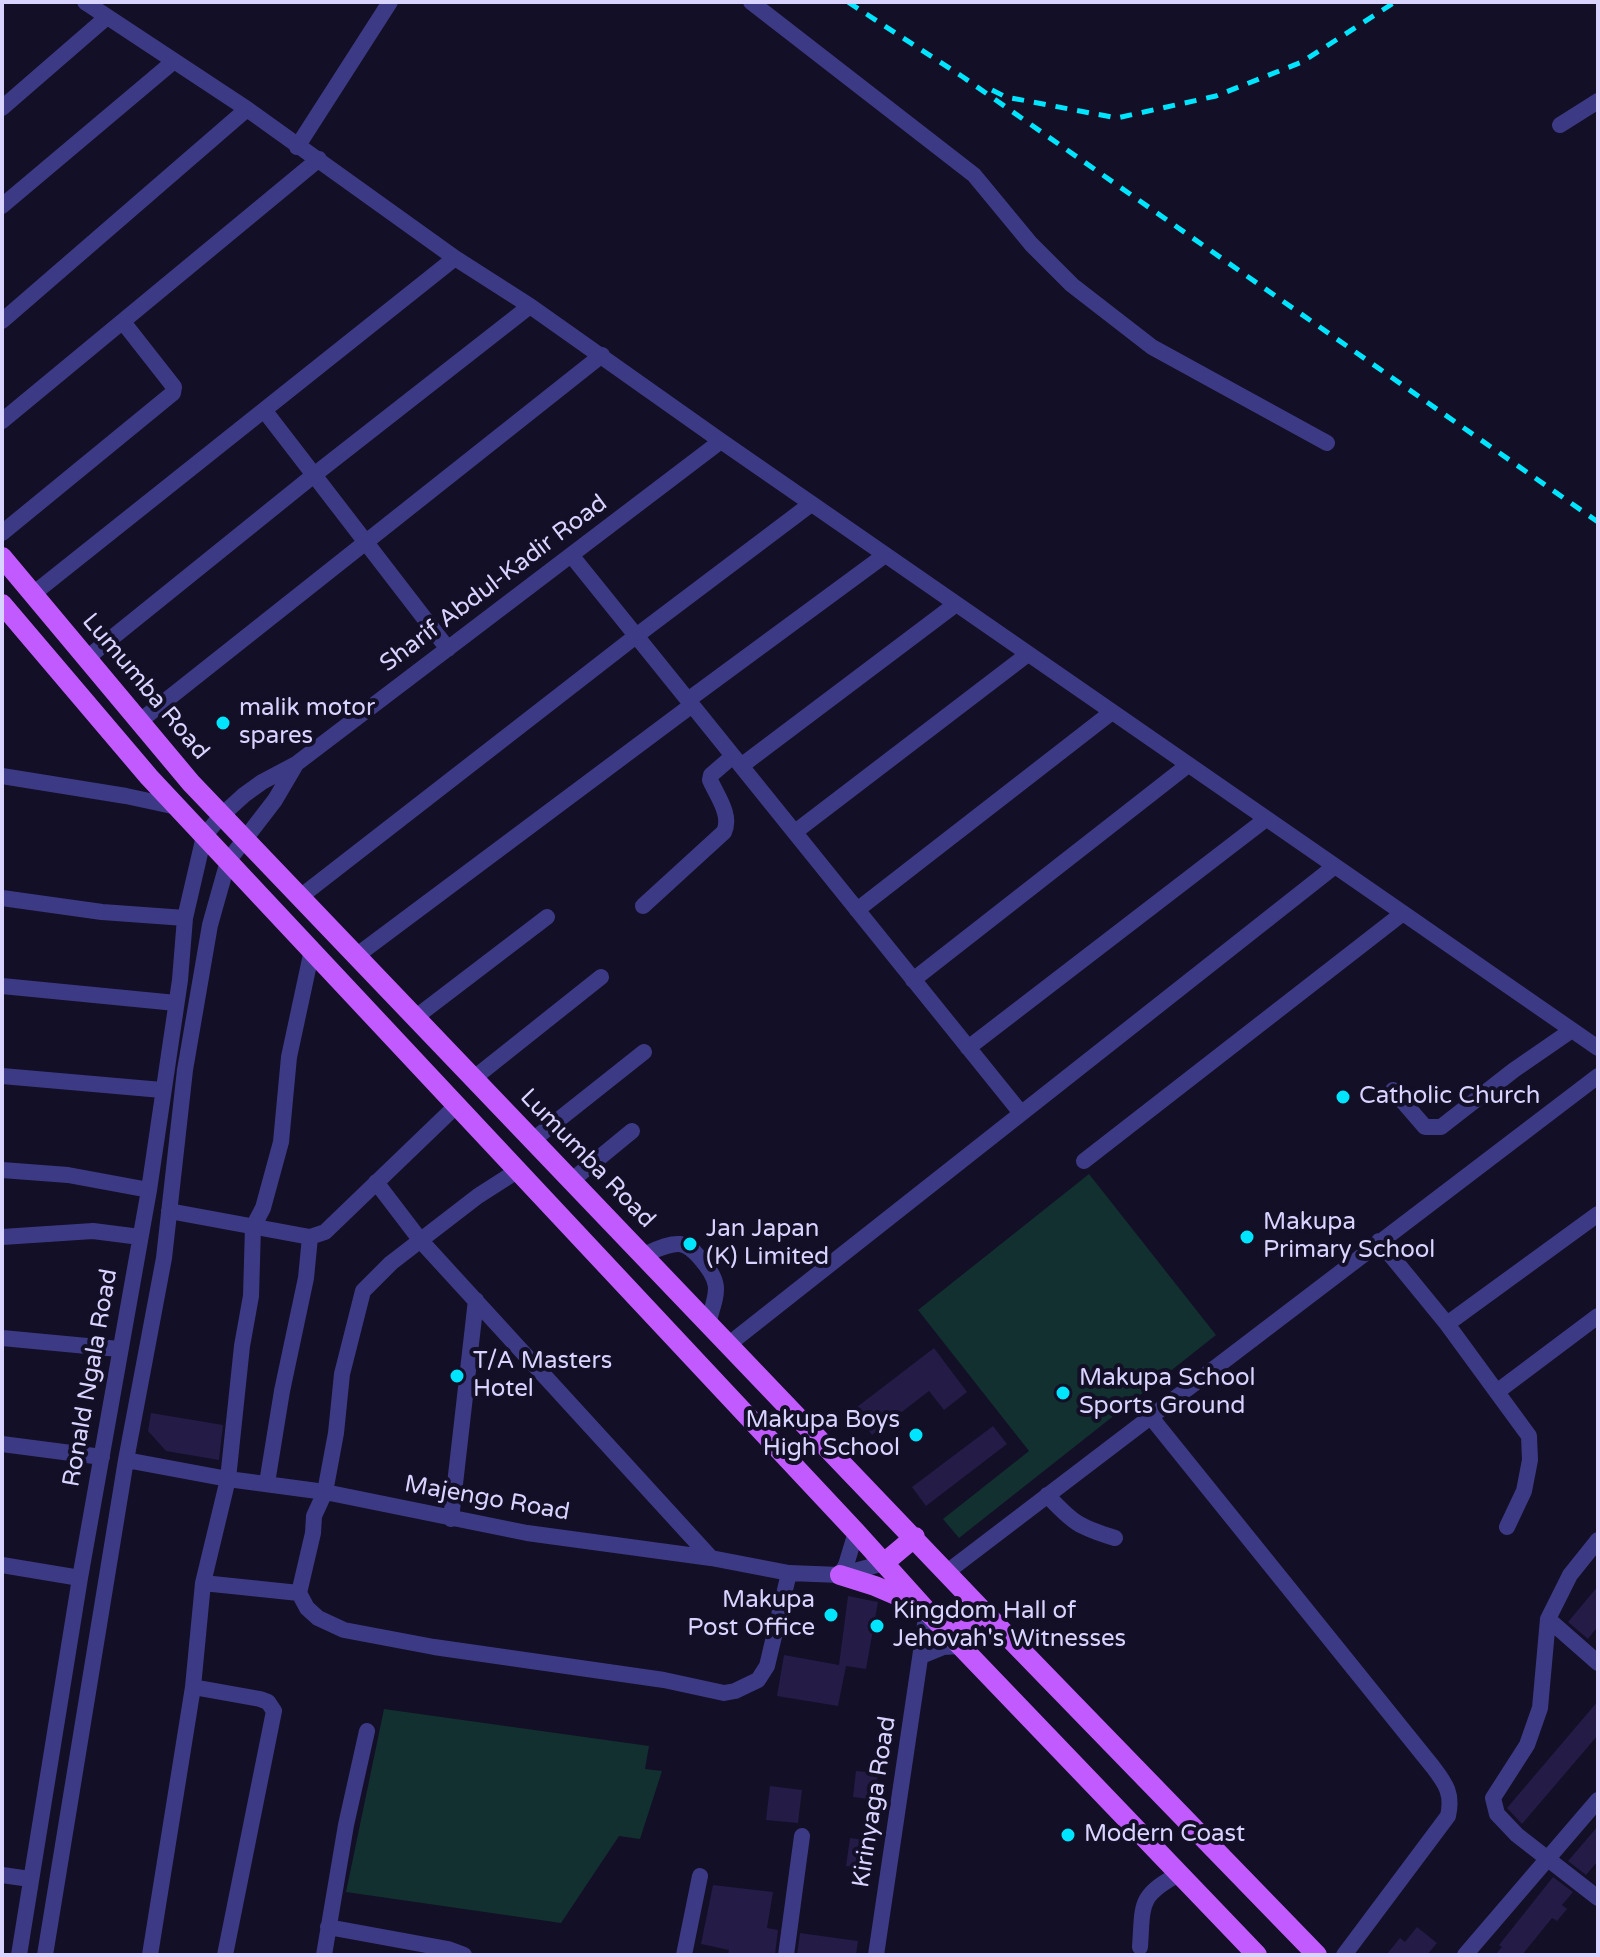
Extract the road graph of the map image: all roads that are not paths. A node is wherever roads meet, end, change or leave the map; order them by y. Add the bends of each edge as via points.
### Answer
1 (85, 2) edge
2 (390, 2) edge
3 (751, 2) edge
4 (107, 17) junction
5 (173, 62) junction
6 (1598, 101) edge
7 (2, 108) edge
8 (247, 109) junction
9 (1560, 125) dead end
10 (297, 147) junction
11 (319, 159) junction
12 (2, 206) edge
13 (455, 258) junction
14 (530, 306) junction
15 (2, 321) edge
16 (123, 322) junction
17 (602, 355) junction
18 (264, 410) junction
19 (2, 421) edge
20 (721, 441) junction
21 (1327, 443) dead end
22 (314, 475) junction
23 (811, 504) junction
24 (2, 533) edge
25 (366, 542) junction
26 (571, 555) junction
27 (885, 555) junction
28 (2, 557) edge
29 (33, 594) junction
30 (2, 604) edge
31 (956, 604) junction
32 (636, 636) junction
33 (448, 649) junction
34 (1028, 654) junction
35 (87, 658) junction
36 (690, 703) junction
37 (1112, 712) junction
38 (140, 721) junction
39 (737, 761) junction
40 (296, 764) junction
41 (1188, 765) junction
42 (2, 776) edge
43 (177, 807) junction
44 (222, 815) junction
45 (1266, 819) junction
46 (795, 832) junction
47 (204, 836) junction
48 (246, 840) junction
49 (228, 861) junction
50 (1335, 866) junction
51 (300, 897) junction
52 (2, 898) edge
53 (643, 906) dead end
54 (857, 910) junction
55 (1403, 913) junction
56 (547, 917) dead end
57 (185, 918) junction
58 (312, 950) junction
59 (356, 956) junction
60 (601, 977) dead end
61 (913, 980) junction
62 (2, 986) edge
63 (176, 1003) junction
64 (416, 1017) junction
65 (1572, 1030) junction
66 (968, 1048) junction
67 (1598, 1048) edge
68 (644, 1052) dead end
69 (2, 1076) edge
70 (1598, 1076) edge
71 (474, 1078) junction
72 (162, 1090) junction
73 (1393, 1090) dead end
74 (457, 1105) junction
75 (1021, 1113) junction
76 (632, 1131) dead end
77 (533, 1140) junction
78 (1084, 1161) dead end
79 (2, 1170) edge
80 (517, 1171) junction
81 (571, 1181) junction
82 (376, 1182) junction
83 (149, 1190) junction
84 (169, 1211) junction
85 (1598, 1214) edge
86 (253, 1227) junction
87 (2, 1237) edge
88 (140, 1237) junction
89 (310, 1237) junction
90 (421, 1241) junction
91 (1379, 1241) junction
92 (643, 1255) junction
93 (476, 1300) junction
94 (1598, 1316) edge
95 (708, 1323) junction
96 (1447, 1324) junction
97 (2, 1338) edge
98 (729, 1344) junction
99 (119, 1349) junction
100 (1498, 1391) junction
101 (1150, 1416) junction
102 (2, 1444) edge
103 (102, 1457) junction
104 (126, 1460) junction
105 (228, 1479) junction
106 (267, 1483) junction
107 (325, 1492) junction
108 (1047, 1495) junction
109 (451, 1519) junction
110 (1507, 1527) dead end
111 (856, 1532) junction
112 (915, 1537) junction
113 (1115, 1538) dead end
114 (1598, 1540) edge
115 (711, 1558) junction
116 (884, 1563) junction
117 (2, 1565) edge
118 (947, 1572) junction
119 (789, 1573) junction
120 (840, 1575) junction
121 (80, 1578) junction
122 (203, 1583) junction
123 (299, 1593) junction
124 (926, 1609) junction
125 (983, 1611) junction
126 (1548, 1619) junction
127 (956, 1642) junction
128 (921, 1656) junction
129 (1598, 1663) edge
130 (193, 1687) junction
131 (367, 1731) dead end
132 (1598, 1800) edge
133 (802, 1836) dead end
134 (1549, 1859) junction
135 (1179, 1874) junction
136 (2, 1875) edge
137 (700, 1876) dead end
138 (30, 1879) junction
139 (1598, 1898) edge
140 (328, 1927) junction
141 (1140, 1947) dead end
142 (19, 1955) edge
143 (45, 1955) edge
144 (150, 1955) edge
145 (225, 1955) edge
146 (324, 1955) edge
147 (464, 1955) edge
148 (684, 1955) edge
149 (786, 1955) edge
150 (876, 1955) edge
151 (1257, 1955) edge
152 (1317, 1955) edge
153 (1344, 1955) edge
154 (1465, 1955) edge

1 - 4 street
2 - 10 street
3 - 21 street via 974,175 1072,285 1152,347
4 - 5 street
4 - 7 street
5 - 8 street
5 - 12 street
6 - 9 street
8 - 10 street
8 - 15 street
10 - 11 street
11 - 13 street
11 - 16 street
13 - 14 street
13 - 18 street
14 - 17 street
14 - 22 street
16 - 19 street
16 - 24 street via 174,387 173,393
17 - 20 street
17 - 25 street
18 - 22 street
18 - 29 street
20 - 23 street
20 - 26 street, Sharif Abdul-Kadir Road
22 - 25 street
22 - 35 street
23 - 27 street
23 - 32 street
25 - 33 street
25 - 38 street
26 - 32 street
26 - 33 street, Sharif Abdul-Kadir Road
27 - 31 street
27 - 36 street
28 - 29 main road, Lumumba Road
29 - 35 main road, Lumumba Road
30 - 43 main road
31 - 34 street
31 - 39 street
32 - 36 street
32 - 51 street
33 - 40 street, Sharif Abdul-Kadir Road
34 - 37 street
34 - 46 street
35 - 38 main road, Lumumba Road
36 - 39 street
36 - 59 street
37 - 41 street
37 - 54 street
38 - 44 main road, Lumumba Road
39 - 46 street
39 - 53 street via 710,780 727,816 724,832
40 - 44 street, Sharif Abdul-Kadir Road via 262,782
40 - 48 street, Sharif Abdul-Kadir Road
41 - 45 street
41 - 61 street
42 - 43 street
43 - 47 main road
44 - 47 street, Ronald Ngala Road
44 - 48 main road, Lumumba Road
45 - 50 street
45 - 66 street
46 - 54 street
47 - 49 main road
47 - 57 street, Ronald Ngala Road
48 - 49 street, Ronald Ngala Road
48 - 51 main road, Lumumba Road
49 - 58 main road
49 - 84 street, Ronald Ngala Road via 210,925 190,1037
50 - 55 street
50 - 75 street
51 - 59 main road, Lumumba Road
52 - 57 street
54 - 61 street
55 - 65 street
55 - 78 street
56 - 64 street
57 - 63 street, Ronald Ngala Road
58 - 74 main road
58 - 86 street via 289,1057 281,1142
59 - 64 main road, Lumumba Road
60 - 71 street
61 - 66 street
62 - 63 street
63 - 72 street, Ronald Ngala Road
64 - 71 main road, Lumumba Road
65 - 67 street
65 - 73 street via 1441,1127 1425,1127
66 - 75 street
68 - 77 street
69 - 72 street
70 - 91 street
71 - 77 main road, Lumumba Road
72 - 83 street, Ronald Ngala Road
74 - 80 main road
74 - 82 street
75 - 98 street
76 - 81 street
77 - 81 main road, Lumumba Road
79 - 83 street
80 - 90 street
80 - 111 main road
81 - 92 main road, Lumumba Road
82 - 89 street via 325,1232
82 - 90 street
83 - 88 street, Ronald Ngala Road
84 - 86 street
84 - 104 street, Ronald Ngala Road
85 - 96 street
86 - 89 street
86 - 105 street via 251,1296
87 - 88 street via 93,1231
88 - 99 street, Ronald Ngala Road
89 - 106 street
90 - 93 street
90 - 107 street via 363,1291 342,1374
91 - 96 street
91 - 101 street
92 - 95 main road, Lumumba Road
92 - 95 street via 671,1245 693,1250 714,1273 717,1285
93 - 109 street
93 - 115 street
94 - 100 street
95 - 98 main road, Lumumba Road
96 - 100 street
97 - 99 street
98 - 112 main road, Lumumba Road
99 - 103 street, Ronald Ngala Road
100 - 110 street via 1529,1436 1524,1491
101 - 108 street
101 - 153 street via 1423,1755 1452,1799 1448,1816
102 - 103 street
103 - 121 street, Ronald Ngala Road
104 - 105 street, Majengo Road
104 - 143 street, Ronald Ngala Road
105 - 106 street, Majengo Road
105 - 122 street
106 - 107 street, Majengo Road
107 - 109 street, Majengo Road
107 - 123 street via 314,1516
108 - 113 street via 1072,1522
108 - 118 street
109 - 115 street, Majengo Road
111 - 116 main road
111 - 120 street
112 - 116 main road
112 - 118 main road, Lumumba Road
114 - 126 street via 1570,1575
115 - 119 street, Majengo Road
116 - 120 street, Majengo Road
116 - 124 main road
117 - 121 street
118 - 125 main road, Lumumba Road
119 - 120 street, Majengo Road
119 - 123 street via 767,1666 758,1680 724,1693 344,1630 318,1618
120 - 124 main road
121 - 138 street, Ronald Ngala Road
122 - 123 street
122 - 130 street
124 - 127 main road
124 - 128 street, Kirinyaga Road
125 - 127 main road
125 - 152 main road, Lumumba Road
126 - 129 street
126 - 134 street via 1540,1708 1527,1745 1493,1806 1501,1820
127 - 128 street
127 - 135 main road
128 - 150 street, Kirinyaga Road
130 - 144 street
130 - 145 street via 260,1699 274,1711
131 - 140 street
132 - 134 street
133 - 149 street
134 - 139 street
134 - 154 street
135 - 141 street via 1156,1886 1143,1902
135 - 151 main road
136 - 138 street
137 - 148 street
138 - 142 street, Ronald Ngala Road
140 - 146 street
140 - 147 street

